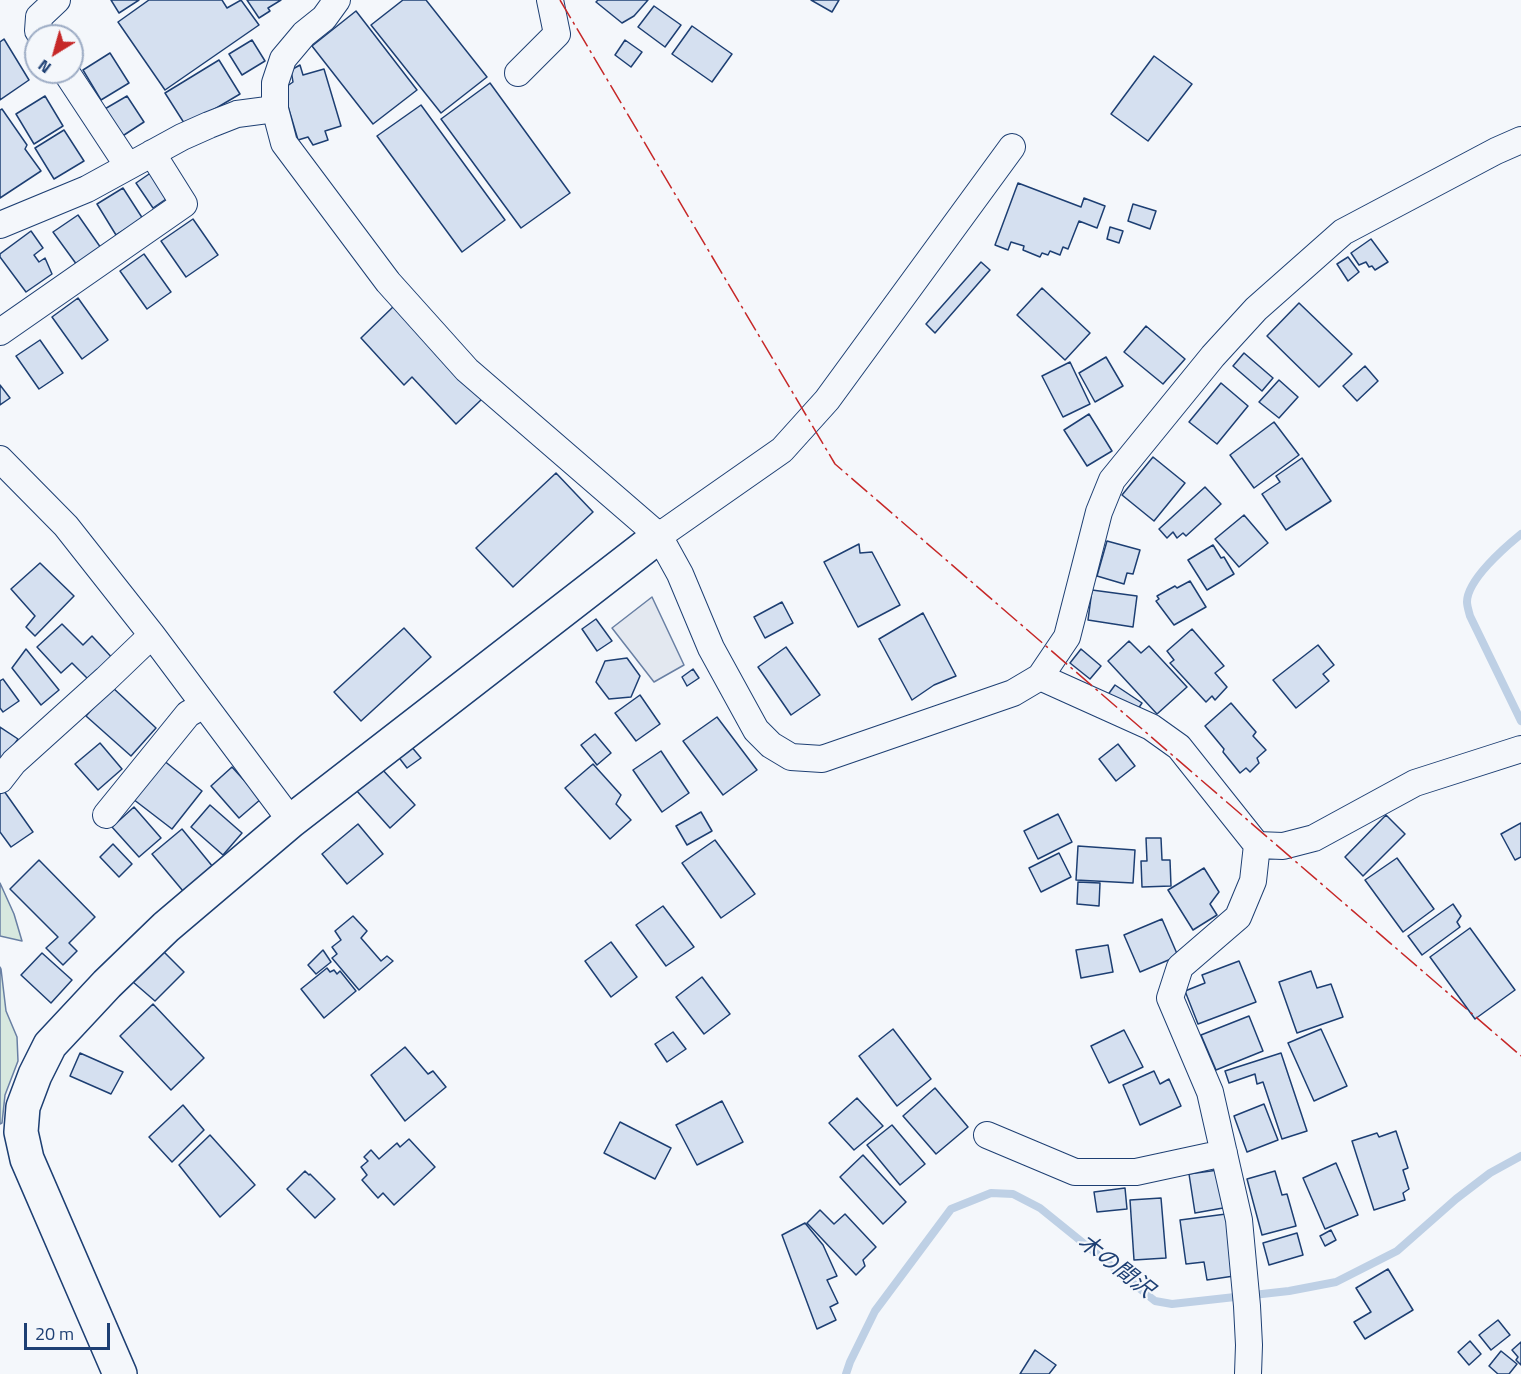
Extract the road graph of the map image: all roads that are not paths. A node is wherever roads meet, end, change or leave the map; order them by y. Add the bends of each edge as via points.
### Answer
1 (57, 0) edge
2 (337, 0) edge
3 (550, 0) edge
4 (38, 24) edge
5 (518, 73) dead end
6 (74, 84) edge
7 (275, 109) junction
8 (1521, 140) edge
9 (1012, 147) dead end
10 (152, 153) junction
11 (128, 166) junction
12 (0, 225) edge
13 (0, 332) edge
14 (0, 459) edge
15 (659, 536) junction
16 (152, 635) junction
17 (1040, 677) junction
18 (204, 705) junction
19 (1518, 750) edge
20 (0, 780) edge
21 (106, 814) dead end
22 (291, 821) junction
23 (1257, 845) junction
24 (987, 1135) dead end
25 (1224, 1153) junction
26 (120, 1374) edge
27 (1248, 1374) edge

1 - 4 street via 39,16
2 - 7 street via 283,59 274,83
3 - 5 street via 557,34
6 - 11 street
7 - 10 street via 237,114
7 - 15 street via 284,143 297,162 388,282 467,370
8 - 17 street via 1343,232 1256,309 1213,356 1112,480 1099,512 1066,637
9 - 15 street via 827,400 782,450
10 - 11 street
10 - 13 street via 184,204
11 - 12 street via 87,189
14 - 16 street via 66,526
15 - 17 street via 680,574 711,648 756,730 791,757 822,759 1013,693
15 - 22 street
16 - 18 street
16 - 20 street via 14,762
17 - 23 street via 1151,727 1179,747
18 - 21 street via 188,714
18 - 22 street
19 - 23 street via 1415,783 1314,838 1282,846
22 - 26 street via 166,927 50,1045 23,1107 21,1132 27,1159
23 - 25 street via 1253,881 1238,917 1180,967 1170,998 1210,1092
24 - 25 street via 1075,1172 1136,1172
25 - 27 street via 1239,1220

